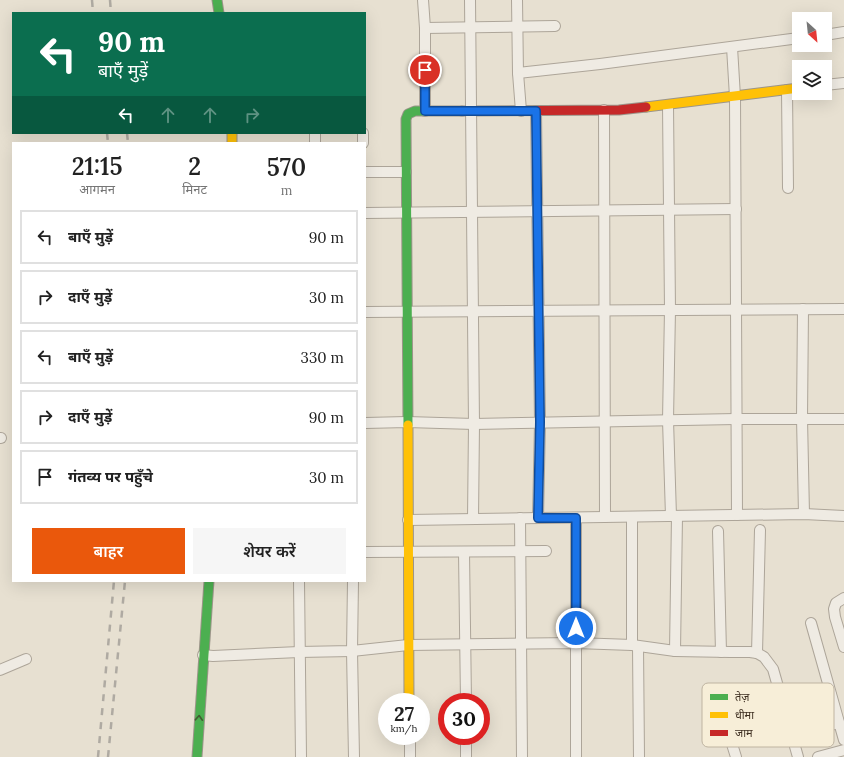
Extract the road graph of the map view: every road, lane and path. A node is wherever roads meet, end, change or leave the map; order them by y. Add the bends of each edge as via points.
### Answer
1 (217, 0) edge
2 (423, 0) edge
3 (470, 0) edge
4 (517, 0) edge
5 (219, 12) edge
6 (518, 26) junction
7 (555, 26) dead end
8 (470, 27) junction
9 (425, 28) junction
10 (844, 32) edge
11 (832, 34) edge
12 (792, 39) edge
13 (732, 47) junction
14 (518, 73) junction
15 (844, 82) edge
16 (832, 84) edge
17 (792, 89) edge
18 (788, 90) junction
19 (735, 97) junction
20 (668, 104) junction
21 (604, 110) junction
22 (425, 111) junction
23 (471, 111) junction
24 (521, 111) junction
25 (536, 111) junction
26 (366, 172) edge
27 (406, 172) junction
28 (788, 188) dead end
29 (736, 209) junction
30 (603, 210) junction
31 (669, 210) junction
32 (537, 211) junction
33 (406, 212) junction
34 (472, 212) junction
35 (366, 213) edge
36 (803, 309) junction
37 (844, 309) edge
38 (670, 310) junction
39 (736, 310) junction
40 (472, 311) junction
41 (537, 311) junction
42 (604, 311) junction
43 (366, 312) edge
44 (407, 312) junction
45 (802, 418) junction
46 (736, 419) junction
47 (844, 419) edge
48 (668, 420) junction
49 (606, 421) junction
50 (407, 422) junction
51 (540, 422) junction
52 (366, 423) edge
53 (474, 424) junction
54 (804, 514) junction
55 (737, 515) junction
56 (674, 516) junction
57 (844, 516) edge
58 (605, 517) junction
59 (632, 517) junction
60 (520, 518) junction
61 (538, 518) junction
62 (576, 518) junction
63 (473, 519) junction
64 (408, 520) junction
65 (760, 530) dead end
66 (718, 531) dead end
67 (520, 551) junction
68 (546, 551) dead end
69 (366, 552) edge
70 (408, 552) junction
71 (464, 552) junction
72 (209, 582) edge
73 (218, 582) edge
74 (299, 582) edge
75 (353, 582) edge
76 (844, 598) edge
77 (811, 623) dead end
78 (576, 643) junction
79 (521, 644) junction
80 (408, 645) junction
81 (465, 645) junction
82 (635, 645) junction
83 (844, 647) edge
84 (675, 650) junction
85 (352, 651) junction
86 (299, 652) junction
87 (721, 652) junction
88 (757, 653) junction
89 (208, 655) junction
90 (26, 659) dead end
91 (0, 670) edge
92 (777, 683) edge
93 (828, 683) edge
94 (409, 693) edge
95 (466, 693) edge
96 (834, 706) edge
97 (839, 723) junction
98 (834, 724) edge
99 (844, 740) edge
100 (410, 745) edge
101 (466, 745) edge
102 (733, 747) edge
103 (795, 747) edge
104 (844, 750) edge
105 (197, 757) edge
106 (206, 757) edge
107 (301, 757) edge
108 (354, 757) edge
109 (410, 757) edge
110 (466, 757) edge
111 (522, 757) edge
112 (576, 757) edge
113 (639, 757) edge
114 (736, 757) edge
115 (798, 757) edge
116 (818, 757) edge

1 - 5 street
2 - 9 street
3 - 8 street
4 - 6 street
6 - 7 street
6 - 8 street
6 - 14 street
8 - 9 street
8 - 23 street
9 - 22 street
10 - 11 street
12 - 13 street
13 - 14 street
13 - 19 street
14 - 24 street
15 - 16 street
17 - 18 street
18 - 19 street
18 - 28 street
19 - 20 street
19 - 29 street
20 - 21 street
20 - 31 street
21 - 25 street
21 - 30 street
22 - 23 street
22 - 27 street via 415,111 408,114 406,119
23 - 24 street
23 - 34 street
24 - 25 street
25 - 32 street
26 - 27 street
27 - 33 street
29 - 31 street
29 - 39 street
30 - 31 street
30 - 32 street
30 - 42 street
31 - 38 street
32 - 34 street
32 - 41 street
33 - 34 street
33 - 35 street
33 - 44 street
34 - 40 street
36 - 37 street
36 - 39 street
36 - 45 street
38 - 39 street
38 - 42 street
38 - 48 street
39 - 46 street
40 - 41 street
40 - 44 street
40 - 53 street
41 - 42 street
41 - 51 street
42 - 49 street
43 - 44 street
44 - 50 street
45 - 46 street
45 - 47 street
45 - 54 street
46 - 48 street
46 - 55 street
48 - 49 street
48 - 56 street
49 - 51 street
49 - 58 street
50 - 52 street
50 - 53 street
50 - 64 street
51 - 53 street
51 - 61 street
53 - 63 street
54 - 55 street
54 - 57 street
55 - 56 street
56 - 59 street
56 - 84 street
58 - 59 street
58 - 62 street
59 - 82 street
60 - 61 street
60 - 63 street
60 - 67 street
61 - 62 street
62 - 78 street
63 - 64 street
64 - 70 street
65 - 88 street
66 - 87 street
67 - 68 street
67 - 71 street
67 - 79 street
69 - 70 street
70 - 71 street
70 - 80 street
71 - 81 street
72 - 89 street
73 - 89 street
74 - 86 street
75 - 85 street
76 - 83 street via 836,603 834,609
77 - 93 street
78 - 79 street
78 - 82 street
78 - 112 street
79 - 81 street
79 - 111 street
80 - 81 street
80 - 85 street
80 - 94 street
81 - 95 street
82 - 84 street
82 - 113 street
84 - 87 street
85 - 86 street
85 - 108 street
86 - 89 street
86 - 107 street
87 - 88 street
88 - 92 street via 764,657 773,669
105 -> 89 street
89 - 106 street
90 - 91 street
96 - 97 street
97 - 98 street
97 - 99 street
100 - 109 street
101 - 110 street
102 - 114 street
103 - 115 street
104 - 116 street

